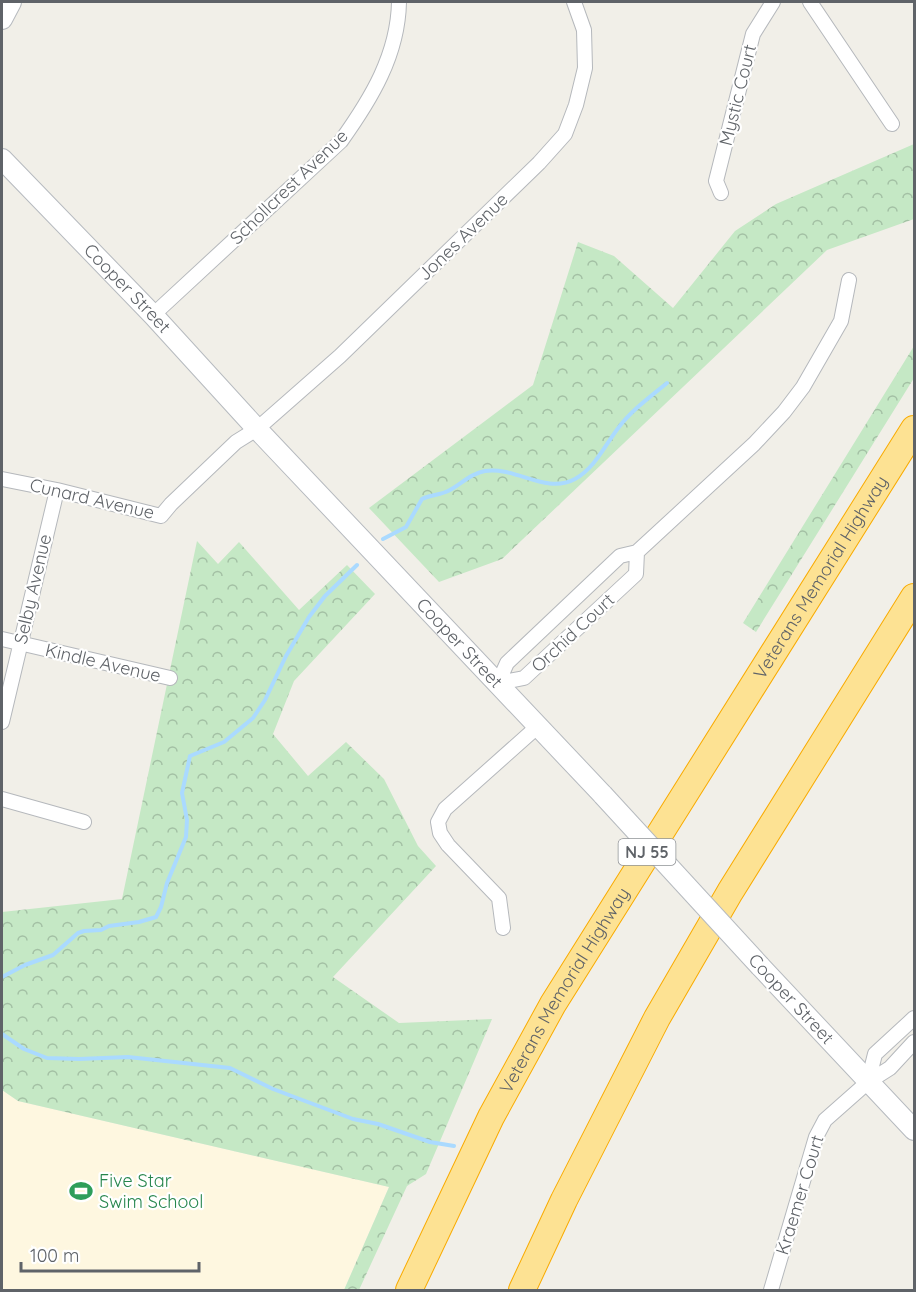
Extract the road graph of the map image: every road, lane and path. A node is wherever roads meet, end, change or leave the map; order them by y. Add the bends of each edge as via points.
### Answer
1 (11, 2) edge
2 (399, 2) edge
3 (574, 2) edge
4 (773, 2) edge
5 (810, 2) edge
6 (2, 19) edge
7 (892, 124) dead end
8 (2, 159) edge
9 (721, 192) dead end
10 (849, 280) dead end
11 (153, 315) junction
12 (257, 429) junction
13 (915, 429) edge
14 (2, 478) edge
15 (57, 490) junction
16 (637, 552) junction
17 (915, 597) edge
18 (2, 639) edge
19 (20, 644) junction
20 (170, 678) dead end
21 (498, 683) junction
22 (2, 722) edge
23 (537, 727) junction
24 (2, 799) edge
25 (84, 822) dead end
26 (503, 928) dead end
27 (915, 1018) edge
28 (915, 1042) edge
29 (868, 1082) junction
30 (915, 1130) edge
31 (408, 1290) edge
32 (522, 1290) edge
33 (771, 1290) edge

1 - 6 main road
2 - 11 street, Schollcrest Avenue via 390,59 365,108 341,141
3 - 12 street, Jones Avenue via 584,30 585,68 566,134 340,356
4 - 9 street, Mystic Court via 753,34 716,181
5 - 7 street
8 - 11 main road, Cooper Street
10 - 16 street, Orchid Court via 841,321 784,412
11 - 12 main road, Cooper Street
12 - 15 street, Cunard Avenue via 236,442 161,516
12 - 21 main road, Cooper Street
13 - 31 highway, Veterans Memorial Highway / NJ 55 via 553,1004 491,1117
14 - 15 street, Cunard Avenue
15 - 19 street, Selby Avenue
16 - 21 street, Orchid Court via 620,556 507,663
16 - 21 street, Orchid Court via 636,574 524,678
17 - 32 highway via 730,892 657,1018
18 - 19 street, Kindle Avenue
19 - 20 street, Kindle Avenue
19 - 22 street, Selby Avenue
21 - 23 main road, Cooper Street
23 - 26 street via 445,809 438,822 448,845 500,898
23 - 29 main road, Cooper Street, bridge
24 - 25 street
27 - 29 street via 875,1053
28 - 29 street, Kraemer Court via 890,1068
29 - 30 main road, Cooper Street
29 - 33 street, Kraemer Court via 825,1120 816,1137

